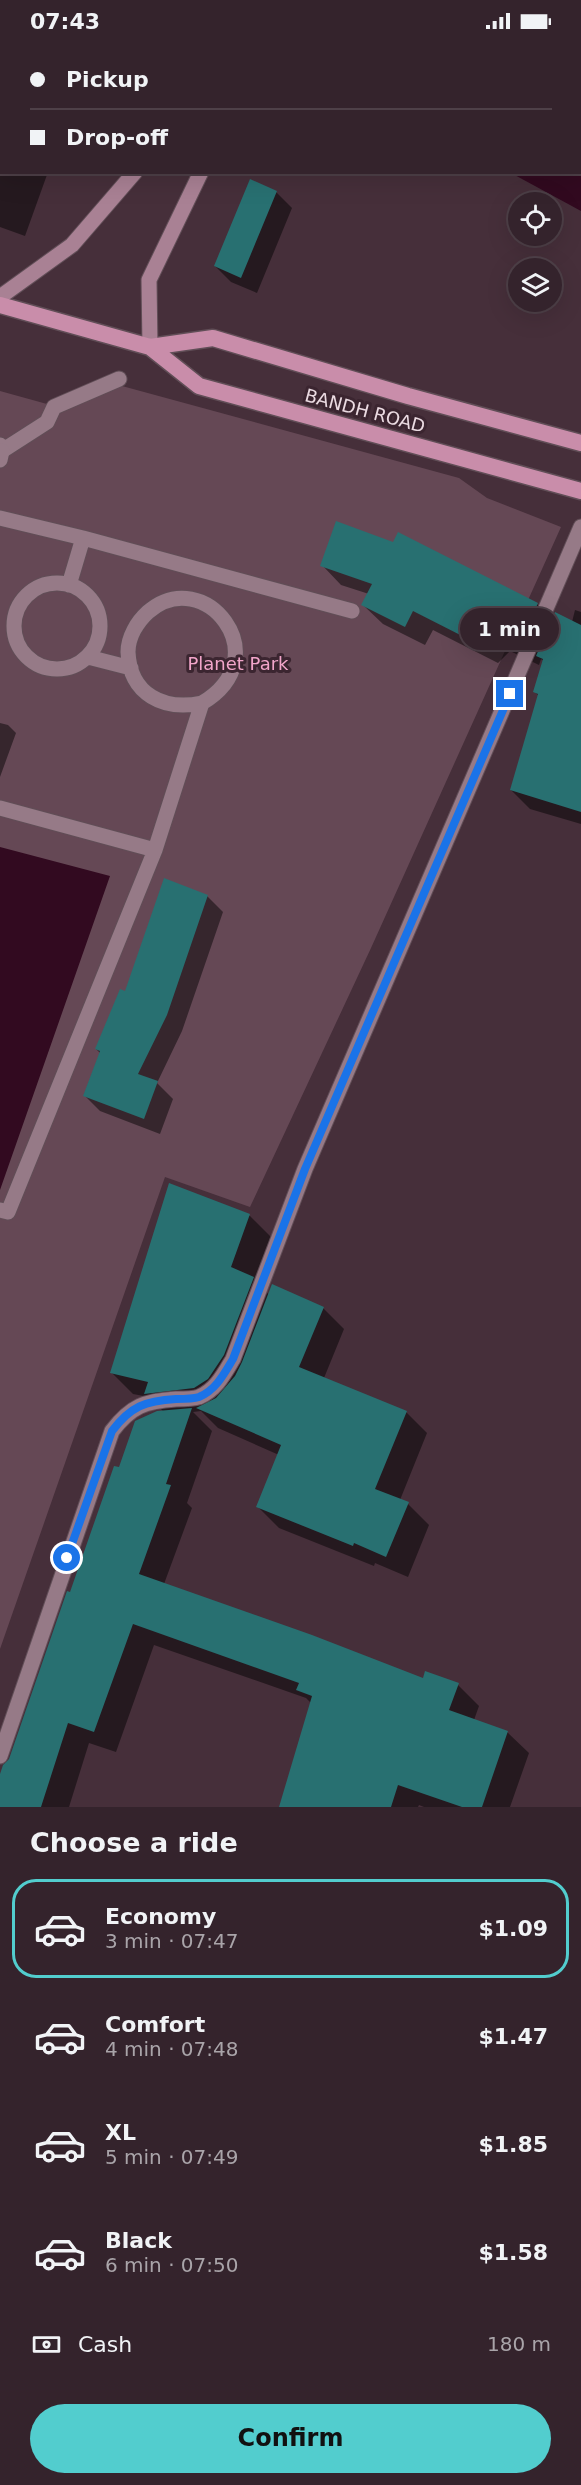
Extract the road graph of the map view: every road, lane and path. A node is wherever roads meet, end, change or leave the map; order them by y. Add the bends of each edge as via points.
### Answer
1 (133, 174) edge
2 (200, 174) edge
3 (0, 297) edge
4 (0, 305) edge
5 (150, 346) junction
6 (119, 379) dead end
7 (581, 443) edge
8 (1, 452) edge
9 (581, 491) edge
10 (0, 518) edge
11 (581, 526) edge
12 (83, 538) junction
13 (69, 585) junction
14 (352, 611) dead end
15 (88, 657) junction
16 (131, 668) junction
17 (202, 703) junction
18 (0, 808) edge
19 (155, 850) junction
20 (0, 1210) edge
21 (0, 1755) edge

1 - 3 main road via 72,245
2 - 5 main road via 149,280
4 - 5 highway, BANDH ROAD
5 - 7 highway, BANDH ROAD via 213,338
5 - 9 highway, BANDH ROAD via 199,386
6 - 8 street via 54,407 47,422
10 - 12 street
11 - 21 street via 305,1169 233,1359 220,1382 199,1397 139,1406 125,1414 112,1431
12 - 13 street
12 - 14 street
13 - 15 street via 88,595 100,619 96,646
13 - 15 street via 47,584 23,600 14,628 17,643 26,656 50,669 76,665
15 - 16 street
16 - 17 street via 139,684 166,705
16 - 17 street via 128,650 132,633 155,606 189,599 206,604 226,622 236,646 235,664 228,681
17 - 19 street
18 - 19 street
19 - 20 street via 8,1212

